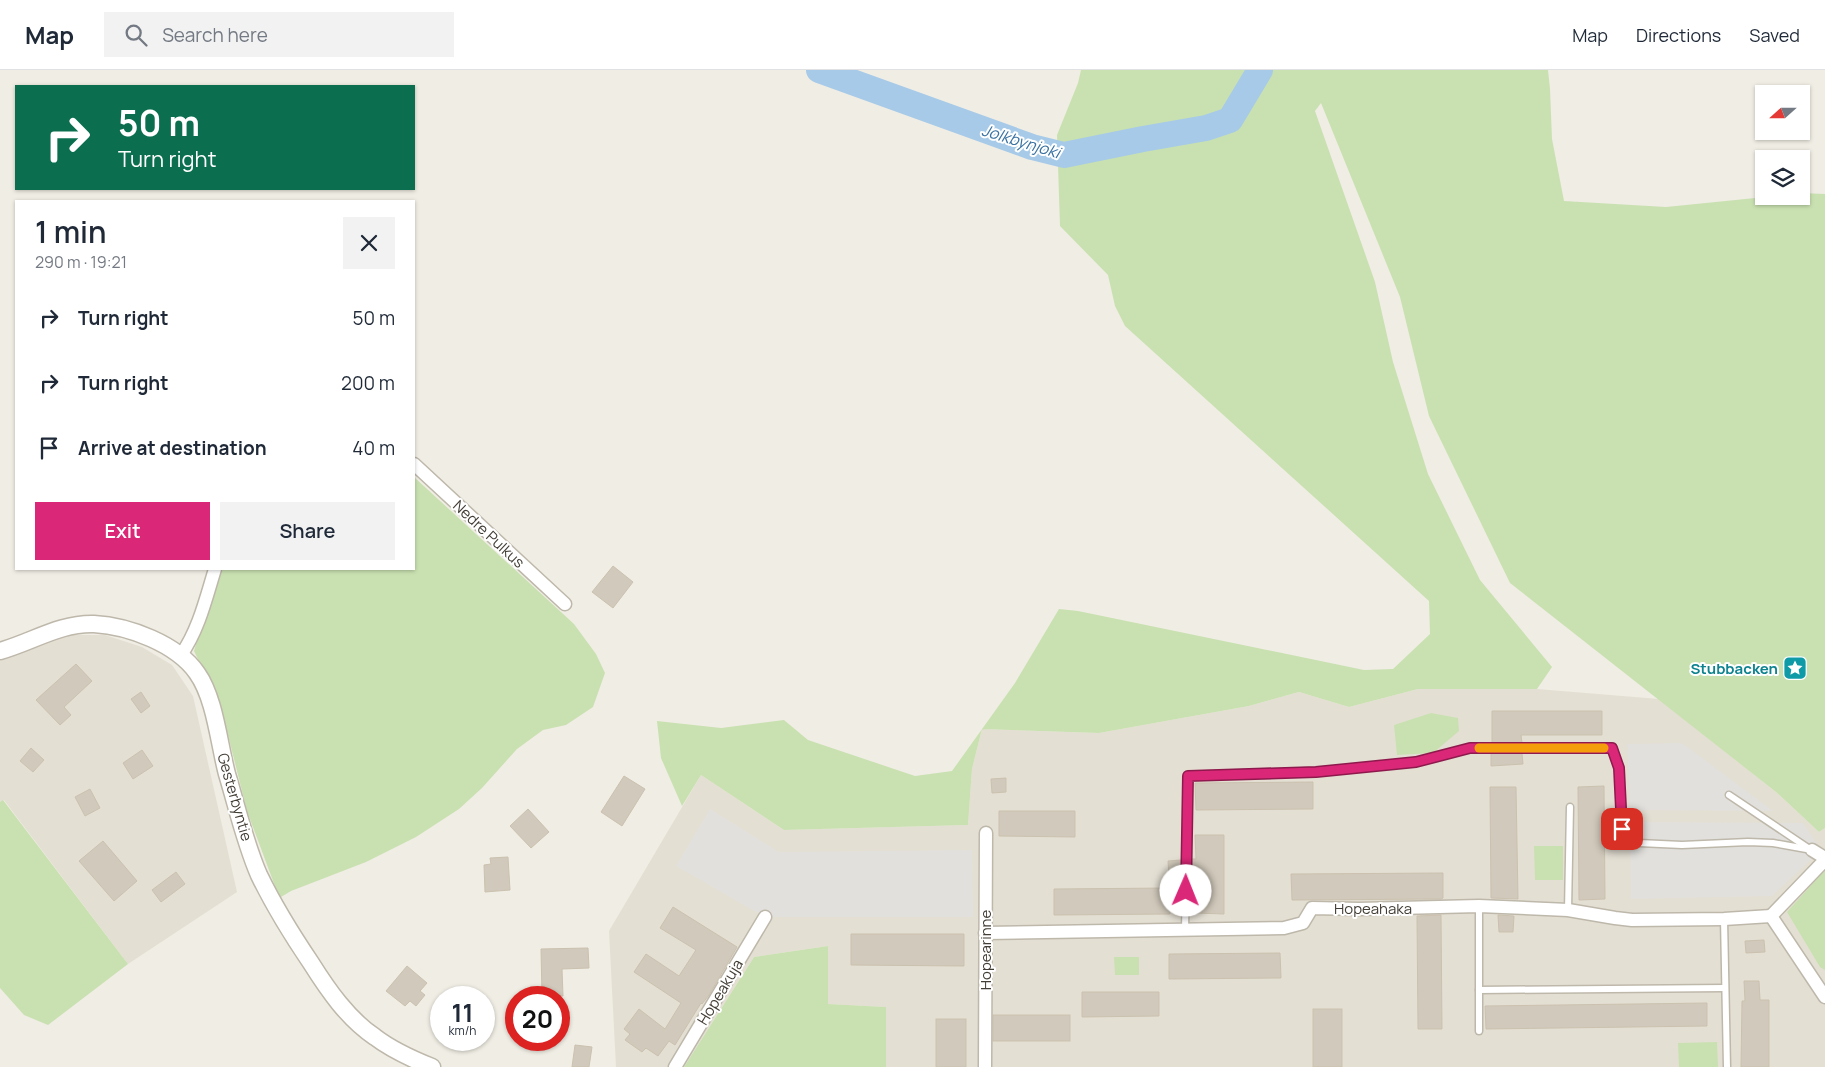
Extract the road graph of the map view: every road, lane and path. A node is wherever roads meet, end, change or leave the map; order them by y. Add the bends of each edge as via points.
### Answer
1 (415, 465) edge
2 (215, 570) edge
3 (565, 604) dead end
4 (0, 651) edge
5 (181, 654) junction
6 (1729, 795) dead end
7 (1570, 807) dead end
8 (986, 833) dead end
9 (1812, 850) junction
10 (1825, 859) edge
11 (1479, 906) junction
12 (1568, 910) junction
13 (1771, 916) junction
14 (765, 918) dead end
15 (1724, 919) junction
16 (1185, 930) junction
17 (985, 933) junction
18 (1725, 988) junction
19 (1479, 990) junction
20 (1824, 994) edge
21 (1479, 1030) dead end
22 (426, 1066) edge
23 (675, 1067) edge
24 (985, 1067) edge
25 (1727, 1067) edge

1 - 3 street, Nedre Pulkus
2 - 5 street via 197,625
4 - 5 street, Gesterbyntie via 62,628 94,624 138,634
5 - 22 street, Gesterbyntie via 199,674 206,690 242,827 258,873 285,924 324,984 352,1018 373,1037
6 - 9 lane
7 - 12 lane
8 - 17 street, Hopearinne
9 - 10 street
9 - 16 lane via 1756,842 1682,845 1631,840 1622,829 1619,768 1612,748 1470,748 1416,762 1316,772 1188,776
10 - 13 street
11 - 12 street, Hopeahaka
11 - 16 street, Hopeahaka via 1312,908 1303,923 1284,928
11 - 19 lane
12 - 15 street, Hopeahaka via 1632,920
13 - 15 street, Hopeahaka
13 - 20 street
14 - 23 street, Hopeakuja
15 - 18 lane
16 - 17 street, Hopeahaka
17 - 24 street, Hopearinne
18 - 19 lane
18 - 25 lane
19 - 21 lane

